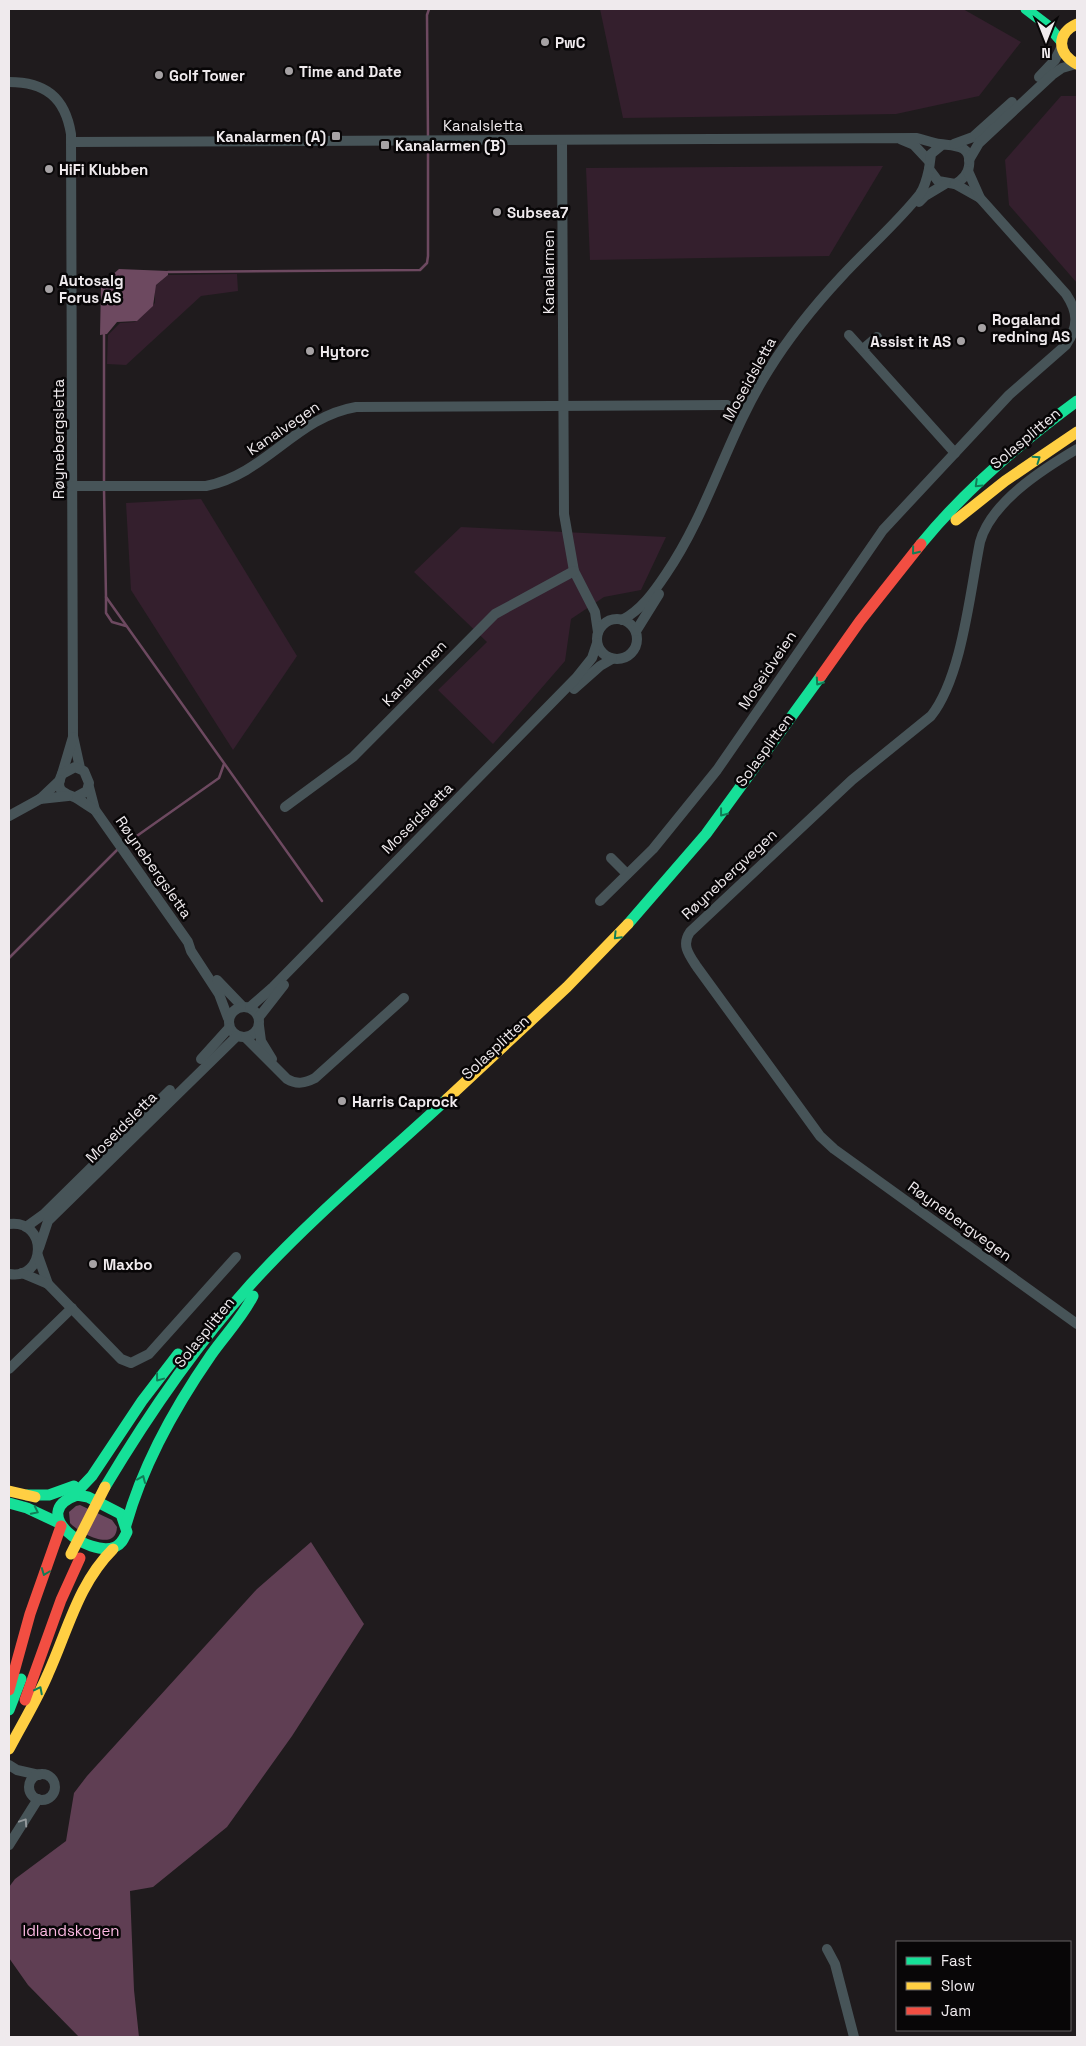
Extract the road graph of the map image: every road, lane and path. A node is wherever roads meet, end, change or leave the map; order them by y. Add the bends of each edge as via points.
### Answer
1 (1031, 12) edge
2 (1075, 25) edge
3 (1061, 44) junction
4 (1077, 64) edge
5 (9, 82) edge
6 (894, 137) junction
7 (562, 140) junction
8 (71, 142) junction
9 (954, 144) junction
10 (942, 145) junction
11 (969, 160) junction
12 (929, 165) junction
13 (968, 171) junction
14 (950, 184) junction
15 (980, 198) junction
16 (849, 335) dead end
17 (877, 337) dead end
18 (863, 349) junction
19 (1077, 392) edge
20 (1077, 401) edge
21 (563, 405) junction
22 (727, 405) dead end
23 (1077, 414) edge
24 (1077, 432) edge
25 (1027, 439) junction
26 (1077, 449) edge
27 (955, 453) junction
28 (73, 486) junction
29 (956, 520) junction
30 (574, 571) junction
31 (591, 604) junction
32 (618, 619) junction
33 (636, 631) junction
34 (598, 632) junction
35 (597, 643) junction
36 (612, 659) junction
37 (821, 697) dead end
38 (73, 736) junction
39 (80, 768) junction
40 (61, 777) junction
41 (89, 787) junction
42 (72, 797) junction
43 (40, 799) junction
44 (284, 807) dead end
45 (95, 810) junction
46 (734, 815) dead end
47 (9, 816) edge
48 (611, 858) dead end
49 (628, 874) junction
50 (600, 901) dead end
51 (188, 942) junction
52 (404, 998) dead end
53 (246, 1007) junction
54 (259, 1022) junction
55 (235, 1030) junction
56 (278, 1071) junction
57 (9, 1224) edge
58 (26, 1226) junction
59 (290, 1245) junction
60 (38, 1252) junction
61 (236, 1257) dead end
62 (22, 1273) junction
63 (9, 1274) edge
64 (48, 1284) junction
65 (253, 1296) junction
66 (72, 1308) junction
67 (1077, 1324) edge
68 (9, 1370) edge
69 (108, 1450) junction
70 (9, 1490) edge
71 (109, 1490) junction
72 (27, 1495) junction
73 (69, 1497) junction
74 (9, 1503) edge
75 (60, 1525) junction
76 (126, 1525) junction
77 (113, 1549) junction
78 (75, 1556) junction
79 (9, 1690) edge
80 (9, 1710) edge
81 (9, 1749) edge
82 (13, 1768) edge
83 (39, 1775) junction
84 (30, 1787) junction
85 (38, 1799) junction
86 (9, 1845) edge
87 (827, 1949) dead end
88 (854, 2037) edge

1 - 2 main road
1 - 3 main road
2 - 3 main road via 1065,32
3 - 4 main road via 1066,58
3 - 9 street via 1047,70 973,137
4 - 11 street via 1052,75 978,142
5 - 8 street, Røynebergsletta via 37,84 57,100 70,126
6 - 7 street, Kanalsletta
6 - 10 street, Kanalsletta via 918,138
6 - 12 street via 914,145
7 - 8 street, Kanalsletta
7 - 21 street, Kanalarmen
8 - 28 street, Røynebergsletta
9 - 10 street
9 - 11 street via 966,153
10 - 12 street via 936,148
11 - 13 street
12 - 14 street via 938,181
12 - 32 street, Moseidsletta via 920,193 791,335 766,373 707,502 673,563 653,594 632,615
13 - 14 street via 965,177
13 - 15 street
14 - 15 street
14 - 33 street, Moseidsletta via 925,196 822,305 796,339 747,423 699,533
15 - 27 street, Moseidveien via 1066,294 1076,311 1077,322 1074,334 1066,344 1009,396
16 - 18 street
17 - 18 street
18 - 27 street
19 - 25 main road
20 - 25 main road, Solasplitten
21 - 22 street
21 - 28 street, Kanalvegen via 349,408 315,421 251,468 223,482 206,486
21 - 30 street, Kanalarmen via 564,514
23 - 29 main road, Solasplitten via 1027,454
29 -> 24 main road via 1005,481
25 -> 59 main road, Solasplitten via 925,539 860,622 726,810 626,928 549,1005
26 - 67 street, Røynebergvegen via 1020,490 997,511 985,528 956,660 937,709 852,780 690,932 685,942 697,967 820,1136
27 - 49 street, Moseidveien via 883,530 717,770 654,849
28 - 38 street, Røynebergsletta
29 - 37 main road, Solasplitten via 901,584
30 - 31 street, Kanalarmen
30 - 44 street, Kanalarmen via 495,614 353,756
31 - 32 street, Kanalarmen via 597,611
31 - 34 street, Kanalarmen
32 - 33 street via 629,622
32 - 34 street via 604,623
33 - 36 street via 638,642 633,652 623,658
34 - 35 street
35 - 36 street via 602,653
35 - 53 street, Moseidsletta via 592,658 576,678 273,987
36 - 54 street, Moseidsletta via 581,682 409,857 278,992
38 - 39 street, Røynebergsletta
38 - 40 street, Røynebergsletta
39 - 40 street via 70,768
39 - 41 street via 87,774
40 - 42 street via 61,789
40 - 43 street
41 - 42 street via 84,794
41 - 45 street, Røynebergsletta
42 - 43 street
42 - 45 street, Røynebergsletta
43 - 47 street
45 - 51 street, Røynebergsletta
46 - 65 main road, Solasplitten via 682,880 595,974 330,1219
48 - 49 street
49 - 50 street, Moseidveien
51 - 53 street, Røynebergsletta via 225,990
51 - 55 street, Røynebergsletta via 224,1003
52 - 56 street, Røynebergsletta via 315,1078 293,1082
53 - 54 street, Røynebergsletta
53 - 55 street, Moseidsletta via 234,1009
54 - 55 street, Moseidsletta via 254,1034
54 - 56 street via 261,1041
55 - 56 street, Røynebergsletta
55 - 58 street, Moseidsletta via 210,1050 44,1214
55 - 60 street, Moseidsletta via 48,1221
57 - 58 street
58 - 60 street via 33,1232
59 -> 69 main road via 277,1251 213,1314 161,1376
59 - 71 main road, Solasplitten via 238,1298 188,1359 153,1408
60 - 62 street via 29,1269
60 - 64 street
61 - 66 street via 149,1354 130,1363 121,1359
62 - 63 street
62 - 64 street
64 - 66 street
65 - 71 main road, Solasplitten via 196,1366
76 -> 65 main road via 154,1453 201,1370 248,1309
66 - 68 street
69 - 72 main road via 69,1489 49,1495
69 - 73 main road via 92,1476
70 - 72 main road
71 - 78 main road, Solasplitten, bridge
72 - 73 main road via 41,1499
73 - 75 main road via 58,1512
73 - 76 main road via 88,1496 117,1511
74 -> 75 main road via 27,1508
75 - 77 main road via 71,1535 97,1548
75 -> 79 main road
76 - 77 main road via 125,1539
81 -> 77 main road via 93,1573
78 - 80 main road, Solasplitten
78 - 81 main road, Solasplitten
82 - 83 street
82 - 84 street
83 - 84 street via 31,1781
83 - 85 street via 52,1779 55,1787 50,1797
84 - 85 street via 32,1795
86 -> 85 street
87 - 88 street via 835,1964

